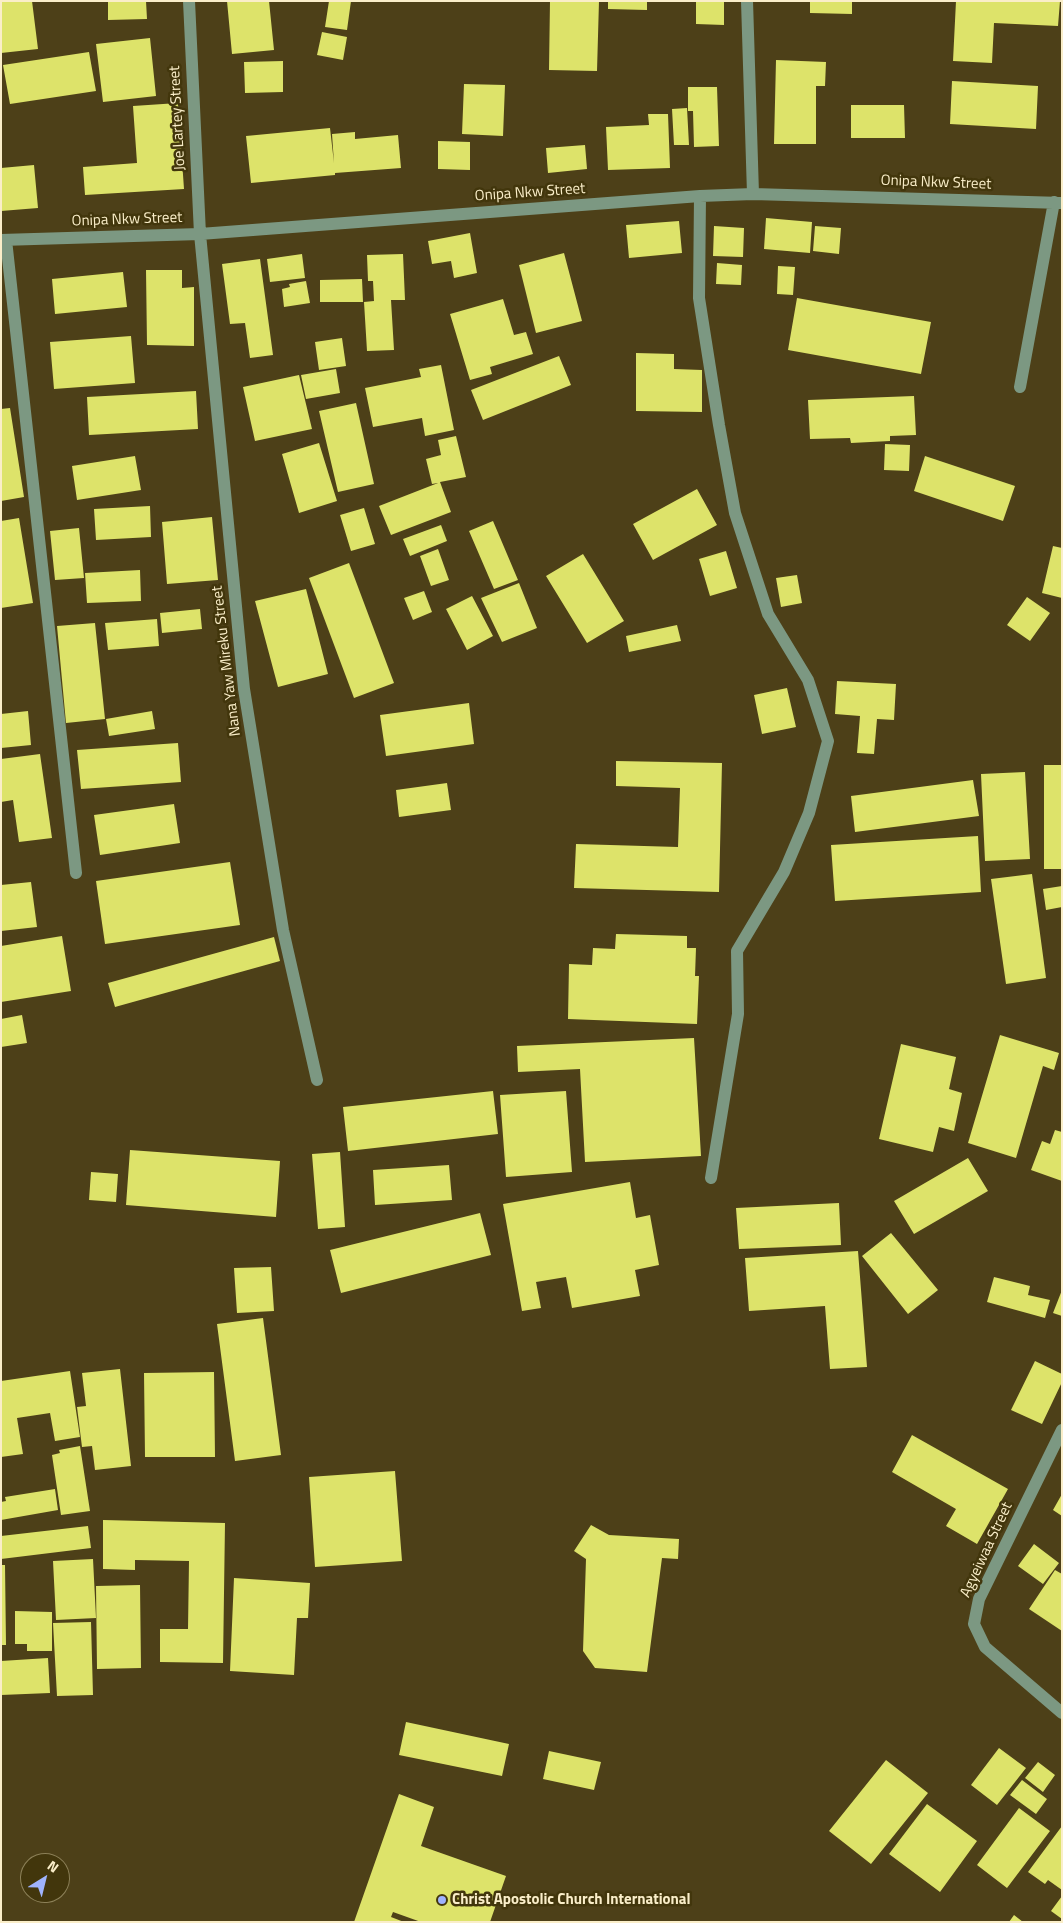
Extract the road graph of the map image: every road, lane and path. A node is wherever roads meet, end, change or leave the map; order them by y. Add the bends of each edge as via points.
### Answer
1 (189, 1) edge
2 (748, 1) edge
3 (753, 194) junction
4 (700, 196) junction
5 (1058, 203) edge
6 (200, 234) junction
7 (4, 240) edge
8 (1020, 386) dead end
9 (76, 873) dead end
10 (317, 1080) dead end
11 (711, 1178) dead end
12 (1062, 1430) edge
13 (1062, 1713) edge

1 - 6 street, Joe Lartey Street
2 - 3 street
3 - 4 street, Onipa Nkw Street
3 - 5 street, Onipa Nkw Street
4 - 6 street, Onipa Nkw Street
4 - 11 street via 699,298 735,513 768,614 808,680 828,742 809,813 784,872 737,951 738,1014
5 - 8 street
6 - 7 street, Onipa Nkw Street
6 - 10 street, Nana Yaw Mireku Street via 244,688 283,930
7 - 9 street
12 - 13 street, Agyeiwaa Street via 979,1599 974,1624 984,1647

